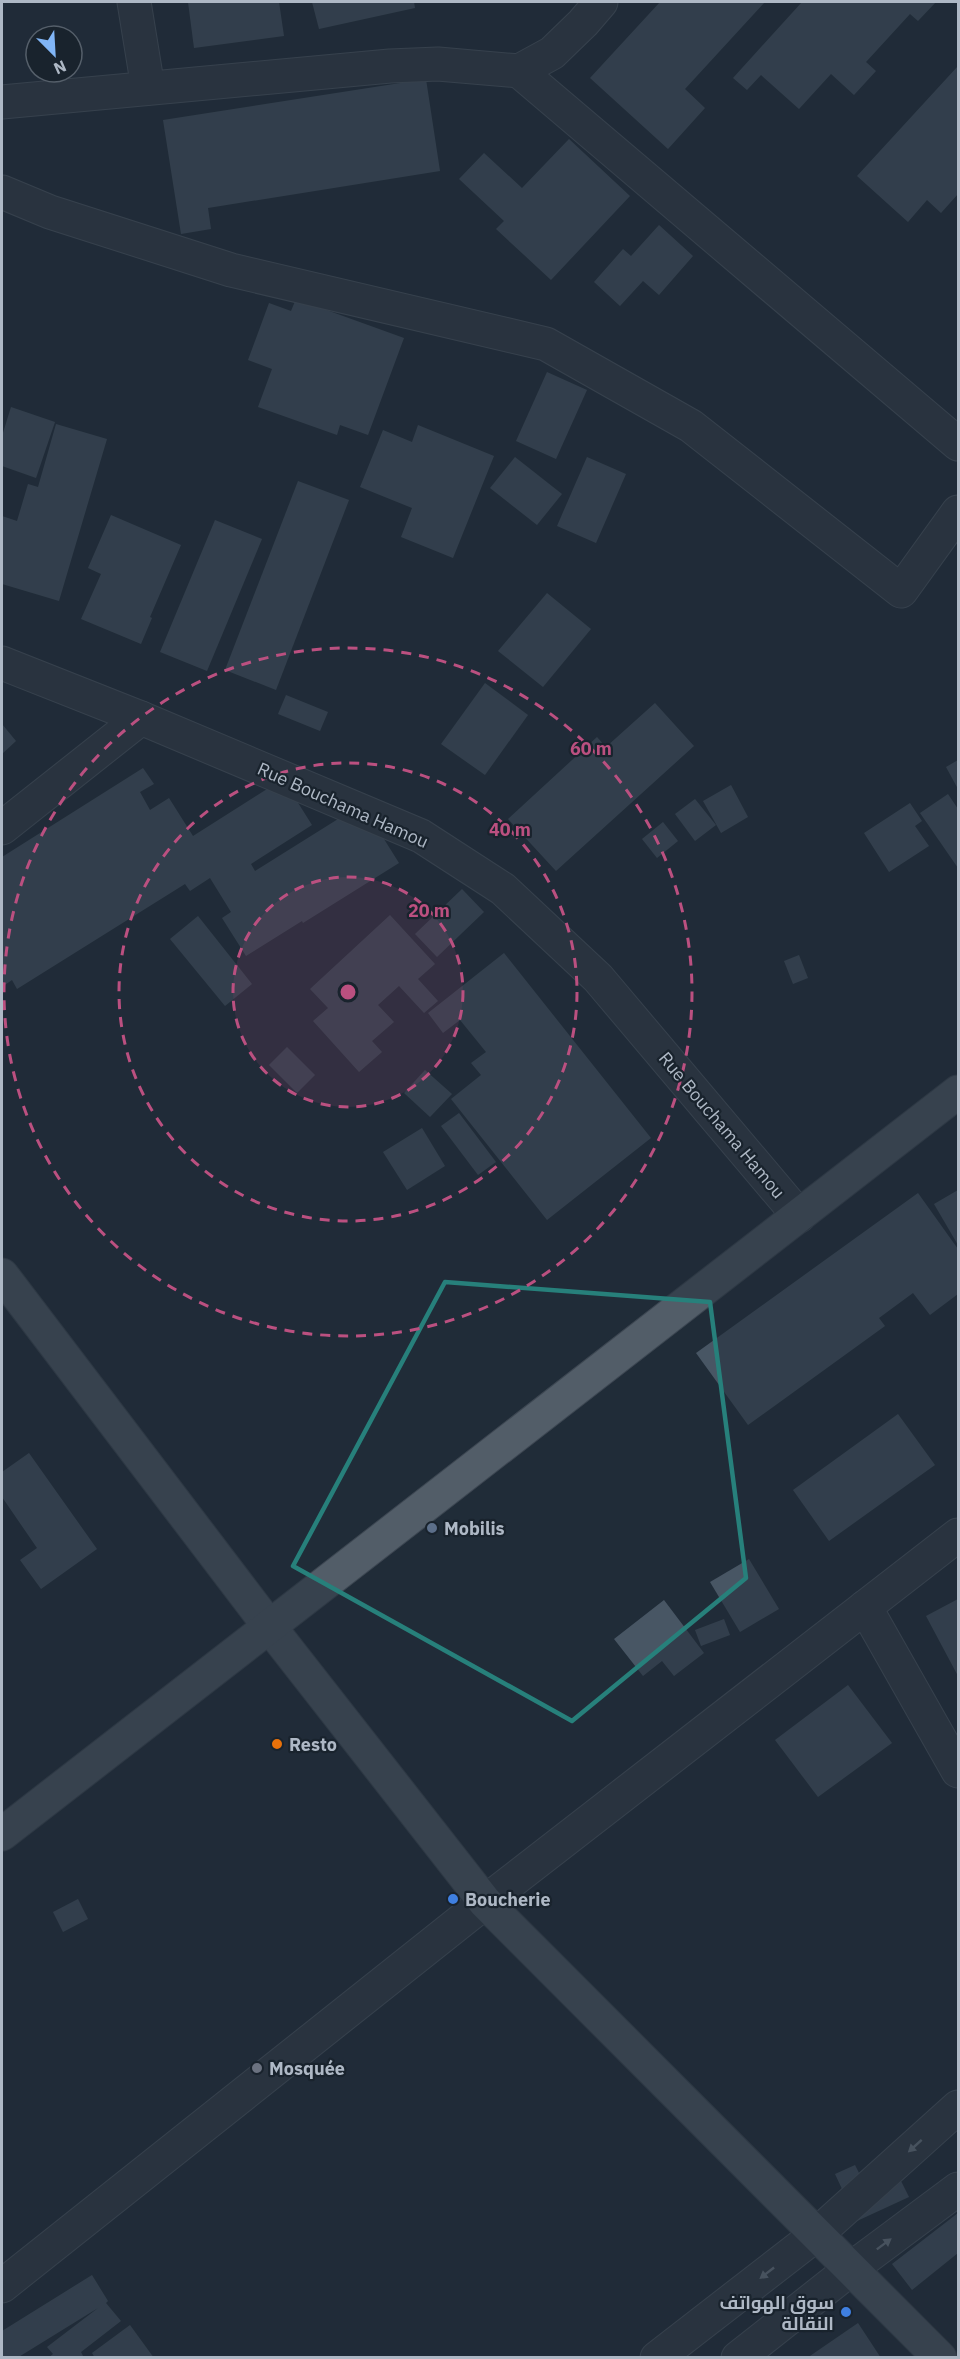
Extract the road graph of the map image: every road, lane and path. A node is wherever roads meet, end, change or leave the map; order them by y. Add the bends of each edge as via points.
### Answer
1 (134, 2) edge
2 (601, 2) edge
3 (519, 70) junction
4 (148, 88) junction
5 (2, 102) edge
6 (2, 192) edge
7 (958, 444) edge
8 (958, 512) edge
9 (2, 663) edge
10 (141, 718) junction
11 (2, 828) edge
12 (958, 1092) edge
13 (799, 1216) junction
14 (2, 1275) edge
15 (958, 1535) edge
16 (866, 1607) junction
17 (269, 1626) junction
18 (958, 1771) edge
19 (2, 1834) edge
20 (485, 1902) junction
21 (958, 2107) edge
22 (958, 2189) edge
23 (817, 2234) junction
24 (852, 2268) junction
25 (2, 2286) edge
26 (657, 2358) edge
27 (738, 2358) edge
28 (940, 2358) edge

1 - 4 street
2 - 3 street via 552,53
3 - 4 street via 438,64 390,66
3 - 7 street
4 - 5 street
6 - 8 street via 50,212 231,270 546,344 691,426 901,591
9 - 10 street, Rue Bouchama Hamou
10 - 11 street
10 - 13 street, Rue Bouchama Hamou via 421,836 503,889 598,978
12 - 13 main road
13 - 17 main road
14 - 17 main road
15 - 16 street
16 - 18 street
16 - 20 street
17 - 19 main road
17 - 20 main road
20 - 23 main road
20 - 25 street
21 -> 23 street
24 -> 22 street
23 - 24 main road
23 -> 26 street
24 - 27 street
24 - 28 main road

